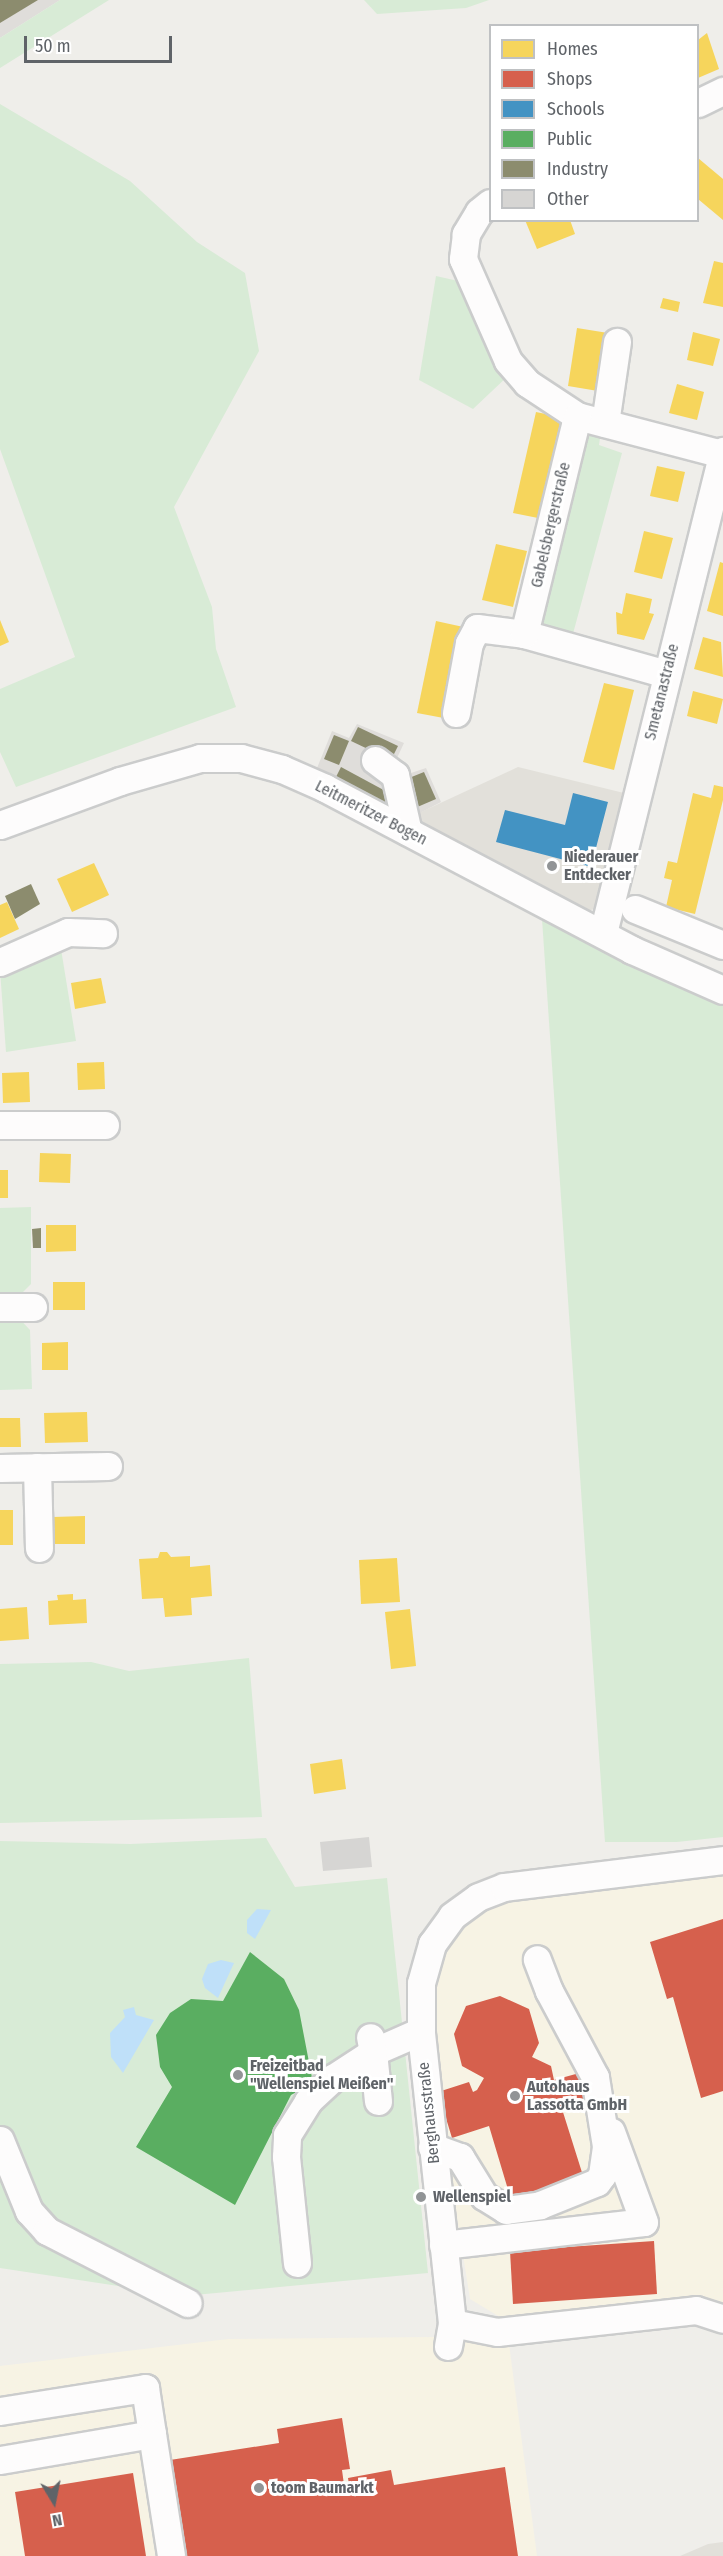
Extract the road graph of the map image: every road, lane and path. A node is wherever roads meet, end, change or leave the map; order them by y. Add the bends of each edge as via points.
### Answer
1 (723, 91) edge
2 (699, 103) edge
3 (489, 204) edge
4 (617, 342) dead end
5 (577, 416) junction
6 (605, 423) junction
7 (723, 453) edge
8 (524, 634) junction
9 (666, 674) junction
10 (456, 713) dead end
11 (375, 760) dead end
12 (2, 819) edge
13 (408, 832) junction
14 (634, 909) dead end
15 (103, 933) dead end
16 (603, 933) junction
17 (723, 945) edge
18 (0, 962) edge
19 (723, 990) edge
20 (0, 1125) edge
21 (105, 1125) dead end
22 (0, 1307) edge
23 (33, 1307) dead end
24 (108, 1466) dead end
25 (38, 1467) junction
26 (0, 1468) edge
27 (39, 1548) dead end
28 (723, 1860) edge
29 (537, 1959) dead end
30 (421, 2031) junction
31 (372, 2045) junction
32 (378, 2101) dead end
33 (603, 2117) junction
34 (0, 2140) edge
35 (432, 2147) junction
36 (443, 2245) junction
37 (297, 2263) dead end
38 (188, 2303) dead end
39 (723, 2319) edge
40 (0, 2411) edge
41 (152, 2434) junction
42 (0, 2460) edge
43 (171, 2556) edge

1 - 2 street
3 - 5 street via 466,234 463,260 508,361 550,402
4 - 6 street
5 - 6 street
5 - 8 street, Gabelsbergerstraße
6 - 7 street
7 - 9 street, Smetanastraße
8 - 9 street
8 - 10 street via 477,628 469,643
9 - 16 street, Smetanastraße
11 - 13 street via 395,775
12 - 13 street, Leitmeritzer Bogen via 120,781 222,755 282,769
13 - 16 street, Leitmeritzer Bogen
14 - 17 street
15 - 18 street via 68,933
16 - 19 street, Leitmeritzer Bogen
20 - 21 street
22 - 23 street
24 - 25 street
25 - 26 street
25 - 27 street
28 - 30 street, Berghausstraße via 548,1878 478,1897 452,1916 432,1944 421,1983
29 - 33 street via 549,1991 595,2077
30 - 31 street
30 - 35 street, Berghausstraße
31 - 32 street
31 - 37 street via 308,2101 287,2135
33 - 35 street via 606,2163 597,2182 540,2205 506,2210 484,2196 460,2157
33 - 36 street via 620,2148 644,2222
34 - 38 street via 29,2211 47,2231
35 - 36 street, Berghausstraße
36 - 39 street, Berghausstraße via 450,2335 481,2339 687,2310
40 - 41 street via 145,2388
41 - 42 street
41 - 43 street

